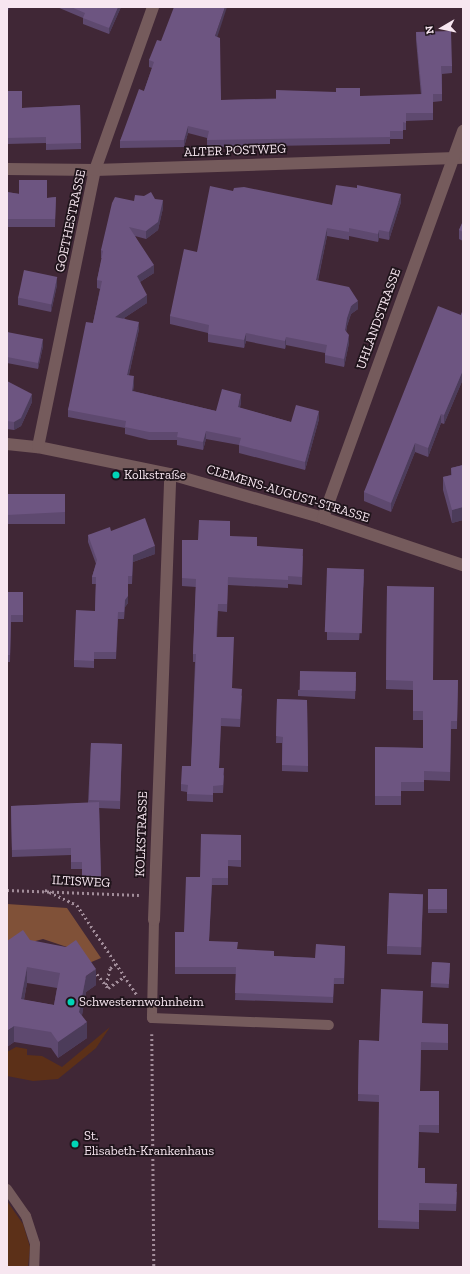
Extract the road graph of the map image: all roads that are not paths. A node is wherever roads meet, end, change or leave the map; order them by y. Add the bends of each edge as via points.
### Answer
1 (153, 7) edge
2 (463, 131) edge
3 (458, 158) edge
4 (7, 169) edge
5 (95, 170) junction
6 (7, 444) edge
7 (38, 447) junction
8 (170, 474) junction
9 (323, 518) junction
10 (463, 565) edge
11 (154, 920) joint
12 (329, 1025) dead end
13 (7, 1189) edge
14 (34, 1267) edge

1 - 5 street, GOETHESTRASSE
2 - 3 street, UHLANDSTRASSE
3 - 5 street, ALTER POSTWEG
3 - 9 street, UHLANDSTRASSE
4 - 5 street, ALTER POSTWEG
5 - 7 street, GOETHESTRASSE
6 - 7 street, CLEMENS-AUGUST-STRASSE
7 - 8 street, CLEMENS-AUGUST-STRASSE
8 - 9 street, CLEMENS-AUGUST-STRASSE
8 - 11 street, KOLKSTRASSE
9 - 10 street, CLEMENS-AUGUST-STRASSE
11 - 12 lane, KOLKSTRASSE via 152,1018
13 - 14 lane via 28,1223 35,1244

